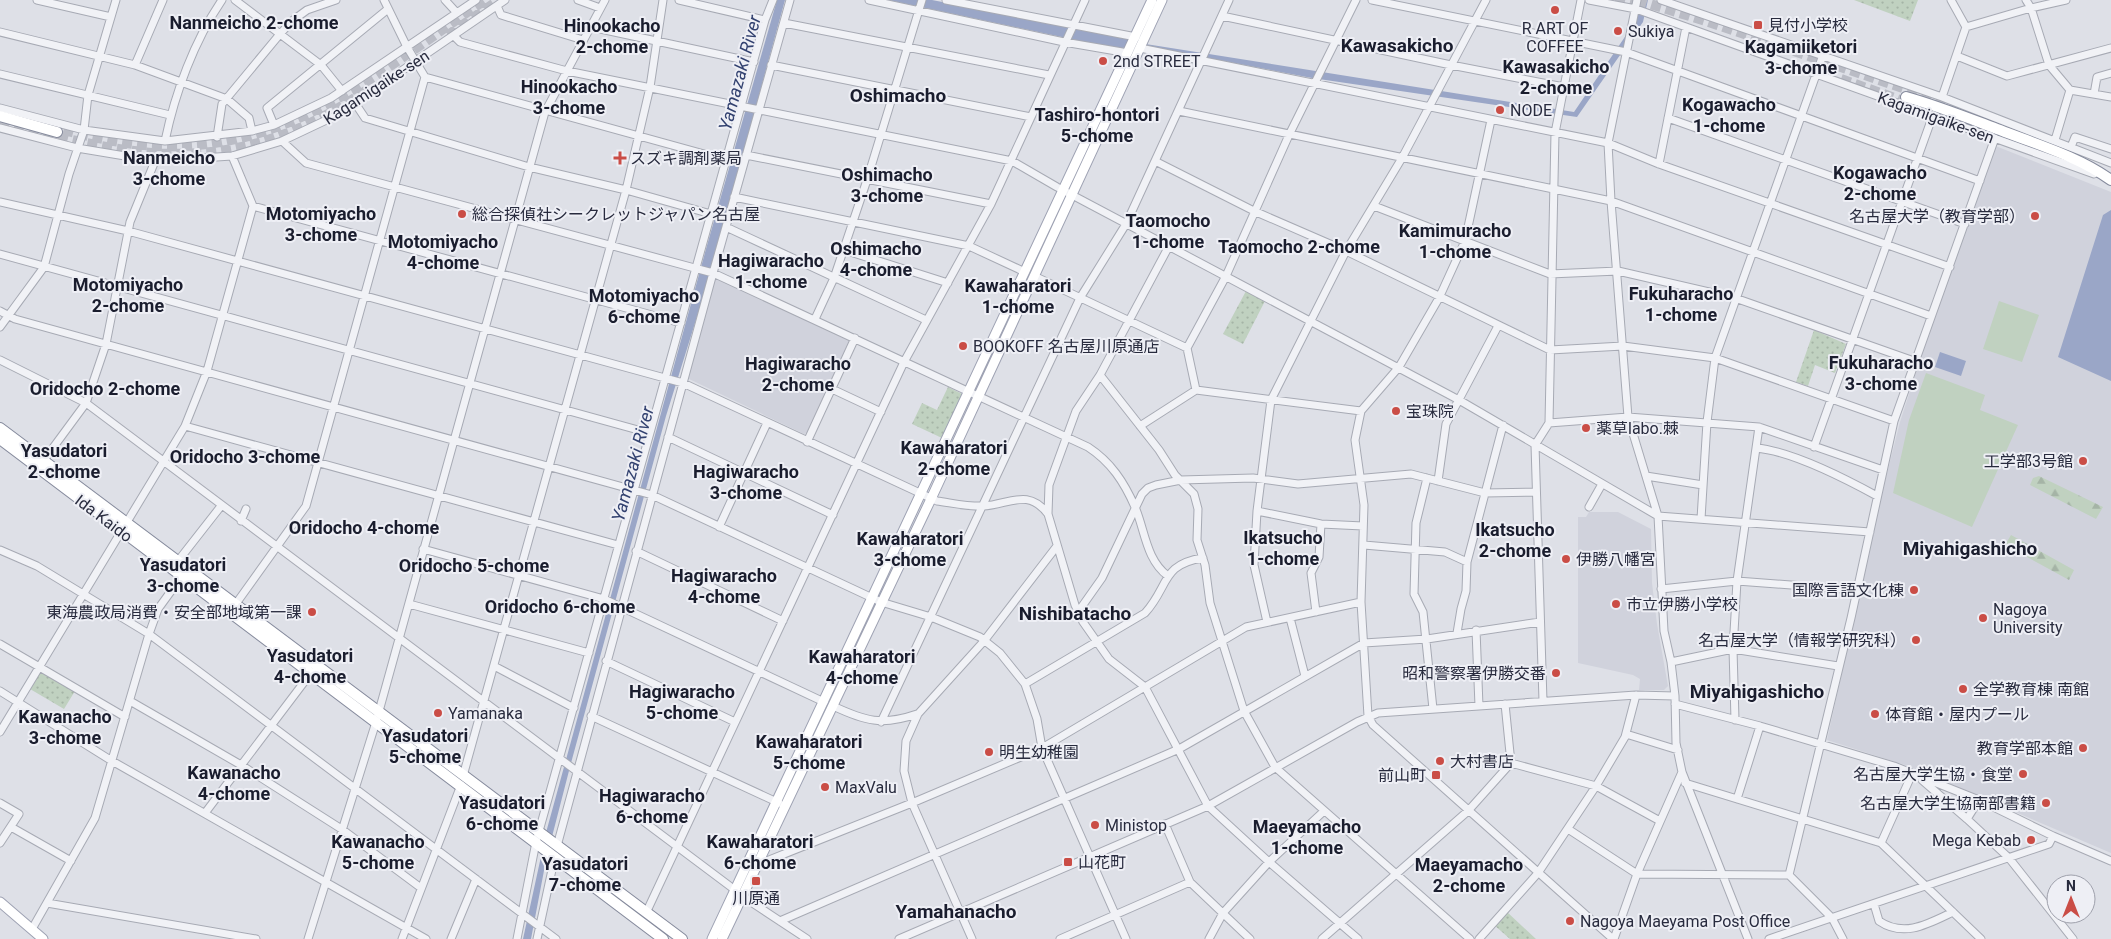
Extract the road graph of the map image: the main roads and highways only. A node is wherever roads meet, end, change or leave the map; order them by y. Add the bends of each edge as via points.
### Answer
1 (1152, 0) edge
2 (1162, 0) edge
3 (1906, 97) dead end
4 (0, 116) edge
5 (57, 132) tunnel mouth
6 (2111, 180) edge
7 (1068, 193) junction
8 (974, 394) junction
9 (0, 428) edge
10 (0, 440) edge
11 (124, 526) junction
12 (877, 600) junction
13 (377, 717) junction
14 (781, 804) junction
15 (554, 850) junction
16 (739, 893) junction
17 (0, 902) edge
18 (34, 933) edge
19 (42, 939) edge
20 (663, 939) edge
21 (682, 939) edge
22 (712, 939) edge
23 (722, 939) edge

1 - 7 main road
2 - 7 main road
3 - 6 highway via 1949,110 1996,134 2052,149 2091,166
4 - 5 highway
7 - 8 main road
8 - 12 main road via 922,495
8 - 12 main road via 931,499
9 - 11 highway, Ida Kaido
10 - 11 highway, Ida Kaido
11 - 13 highway, Ida Kaido via 178,561
11 - 13 highway, Ida Kaido via 182,576 311,673
12 - 14 main road
13 - 15 highway, Ida Kaido
14 - 16 main road
14 - 16 main road via 759,864
15 - 20 highway, Ida Kaido
15 - 21 highway, Ida Kaido
16 - 22 main road
16 - 23 main road
17 - 18 main road
18 - 19 main road

